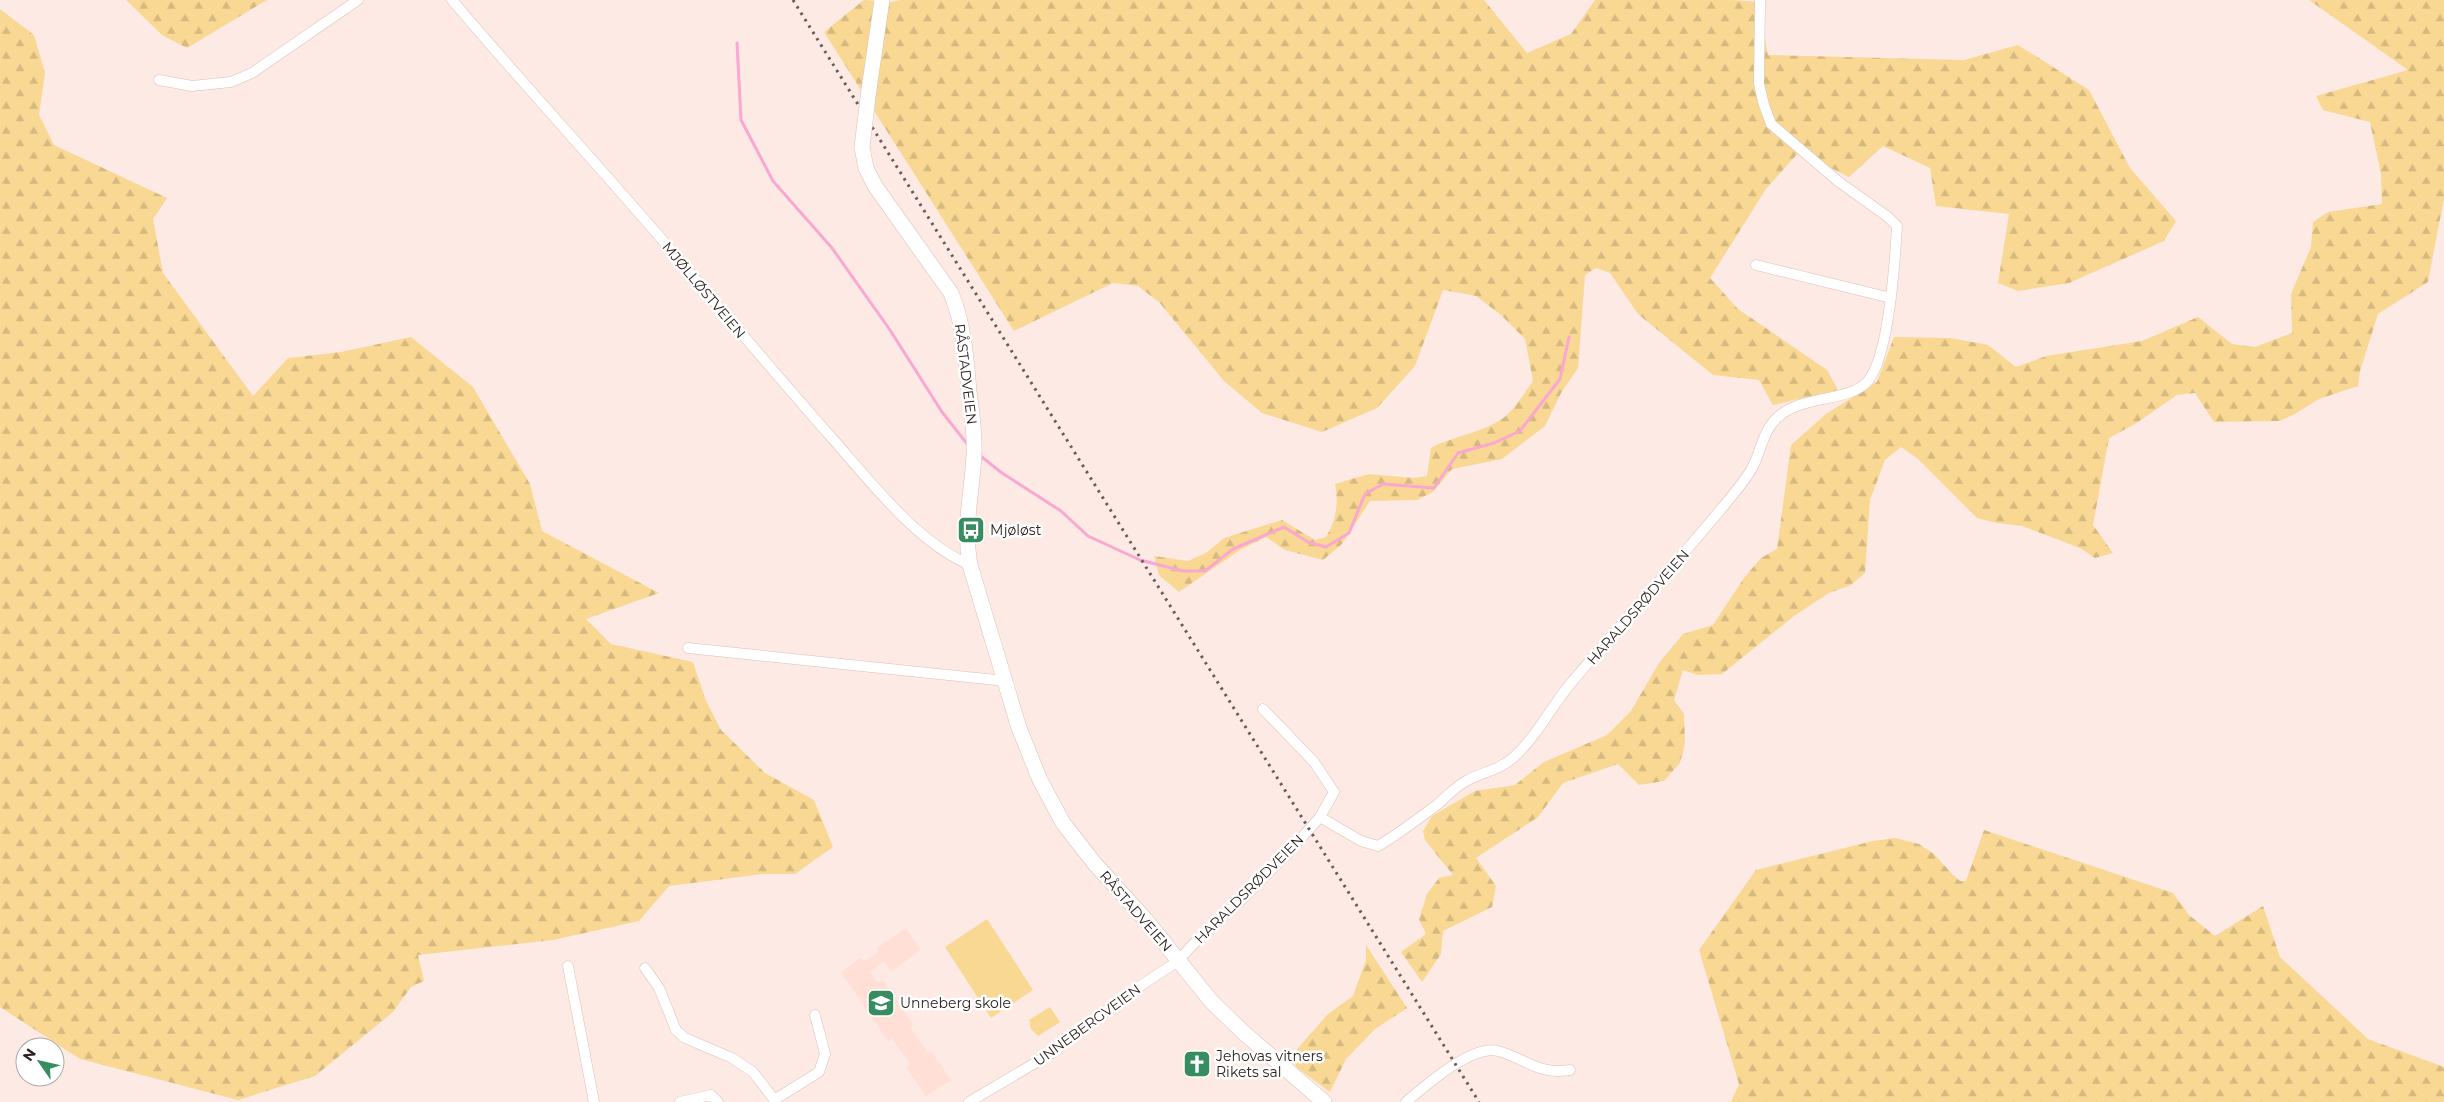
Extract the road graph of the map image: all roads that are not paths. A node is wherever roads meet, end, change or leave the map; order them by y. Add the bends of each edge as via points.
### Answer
1 (358, 0) edge
2 (452, 0) edge
3 (882, 0) edge
4 (1760, 0) edge
5 (159, 80) dead end
6 (1756, 265) dead end
7 (1891, 298) junction
8 (970, 565) junction
9 (688, 648) dead end
10 (1006, 681) junction
11 (1263, 710) dead end
12 (1320, 817) junction
13 (1178, 961) junction
14 (568, 966) dead end
15 (645, 968) dead end
16 (815, 1015) dead end
17 (1570, 1070) dead end
18 (775, 1101) edge
19 (594, 1102) edge
20 (680, 1102) edge
21 (718, 1102) edge
22 (969, 1102) edge
23 (1324, 1102) edge
24 (1406, 1102) edge

1 - 5 street via 252,73 231,82 192,86
2 - 8 street, MJØLLØSTVEIEN via 892,505 930,541
3 - 8 main road, RÅSTADVEIEN, bridge via 862,147 866,168 875,186 946,286 958,309 974,435 966,521
4 - 7 street, HARALDSRØDVEIEN via 1759,84 1771,124 1897,226
6 - 7 street
7 - 12 street, HARALDSRØDVEIEN via 1880,353 1868,382 1846,395 1829,396 1795,406 1778,417 1767,430 1752,469 1726,503 1570,684 1515,756 1500,769 1468,780 1378,846 1361,841
8 - 10 main road, RÅSTADVEIEN
9 - 10 street
10 - 13 main road, RÅSTADVEIEN via 1032,762 1063,823
11 - 12 street, HARALDSRØDVEIEN via 1314,762 1334,792
12 - 13 street, HARALDSRØDVEIEN
13 - 22 street, UNNEBERGVEIEN via 1125,996 1052,1053
13 - 23 main road, RÅSTADVEIEN via 1229,1020
14 - 19 street
15 - 18 street via 659,988 676,1030 685,1038 732,1058 753,1072
16 - 18 street via 825,1054 819,1072
17 - 24 street via 1547,1071 1497,1051 1483,1051 1456,1064
20 - 21 street via 711,1095

